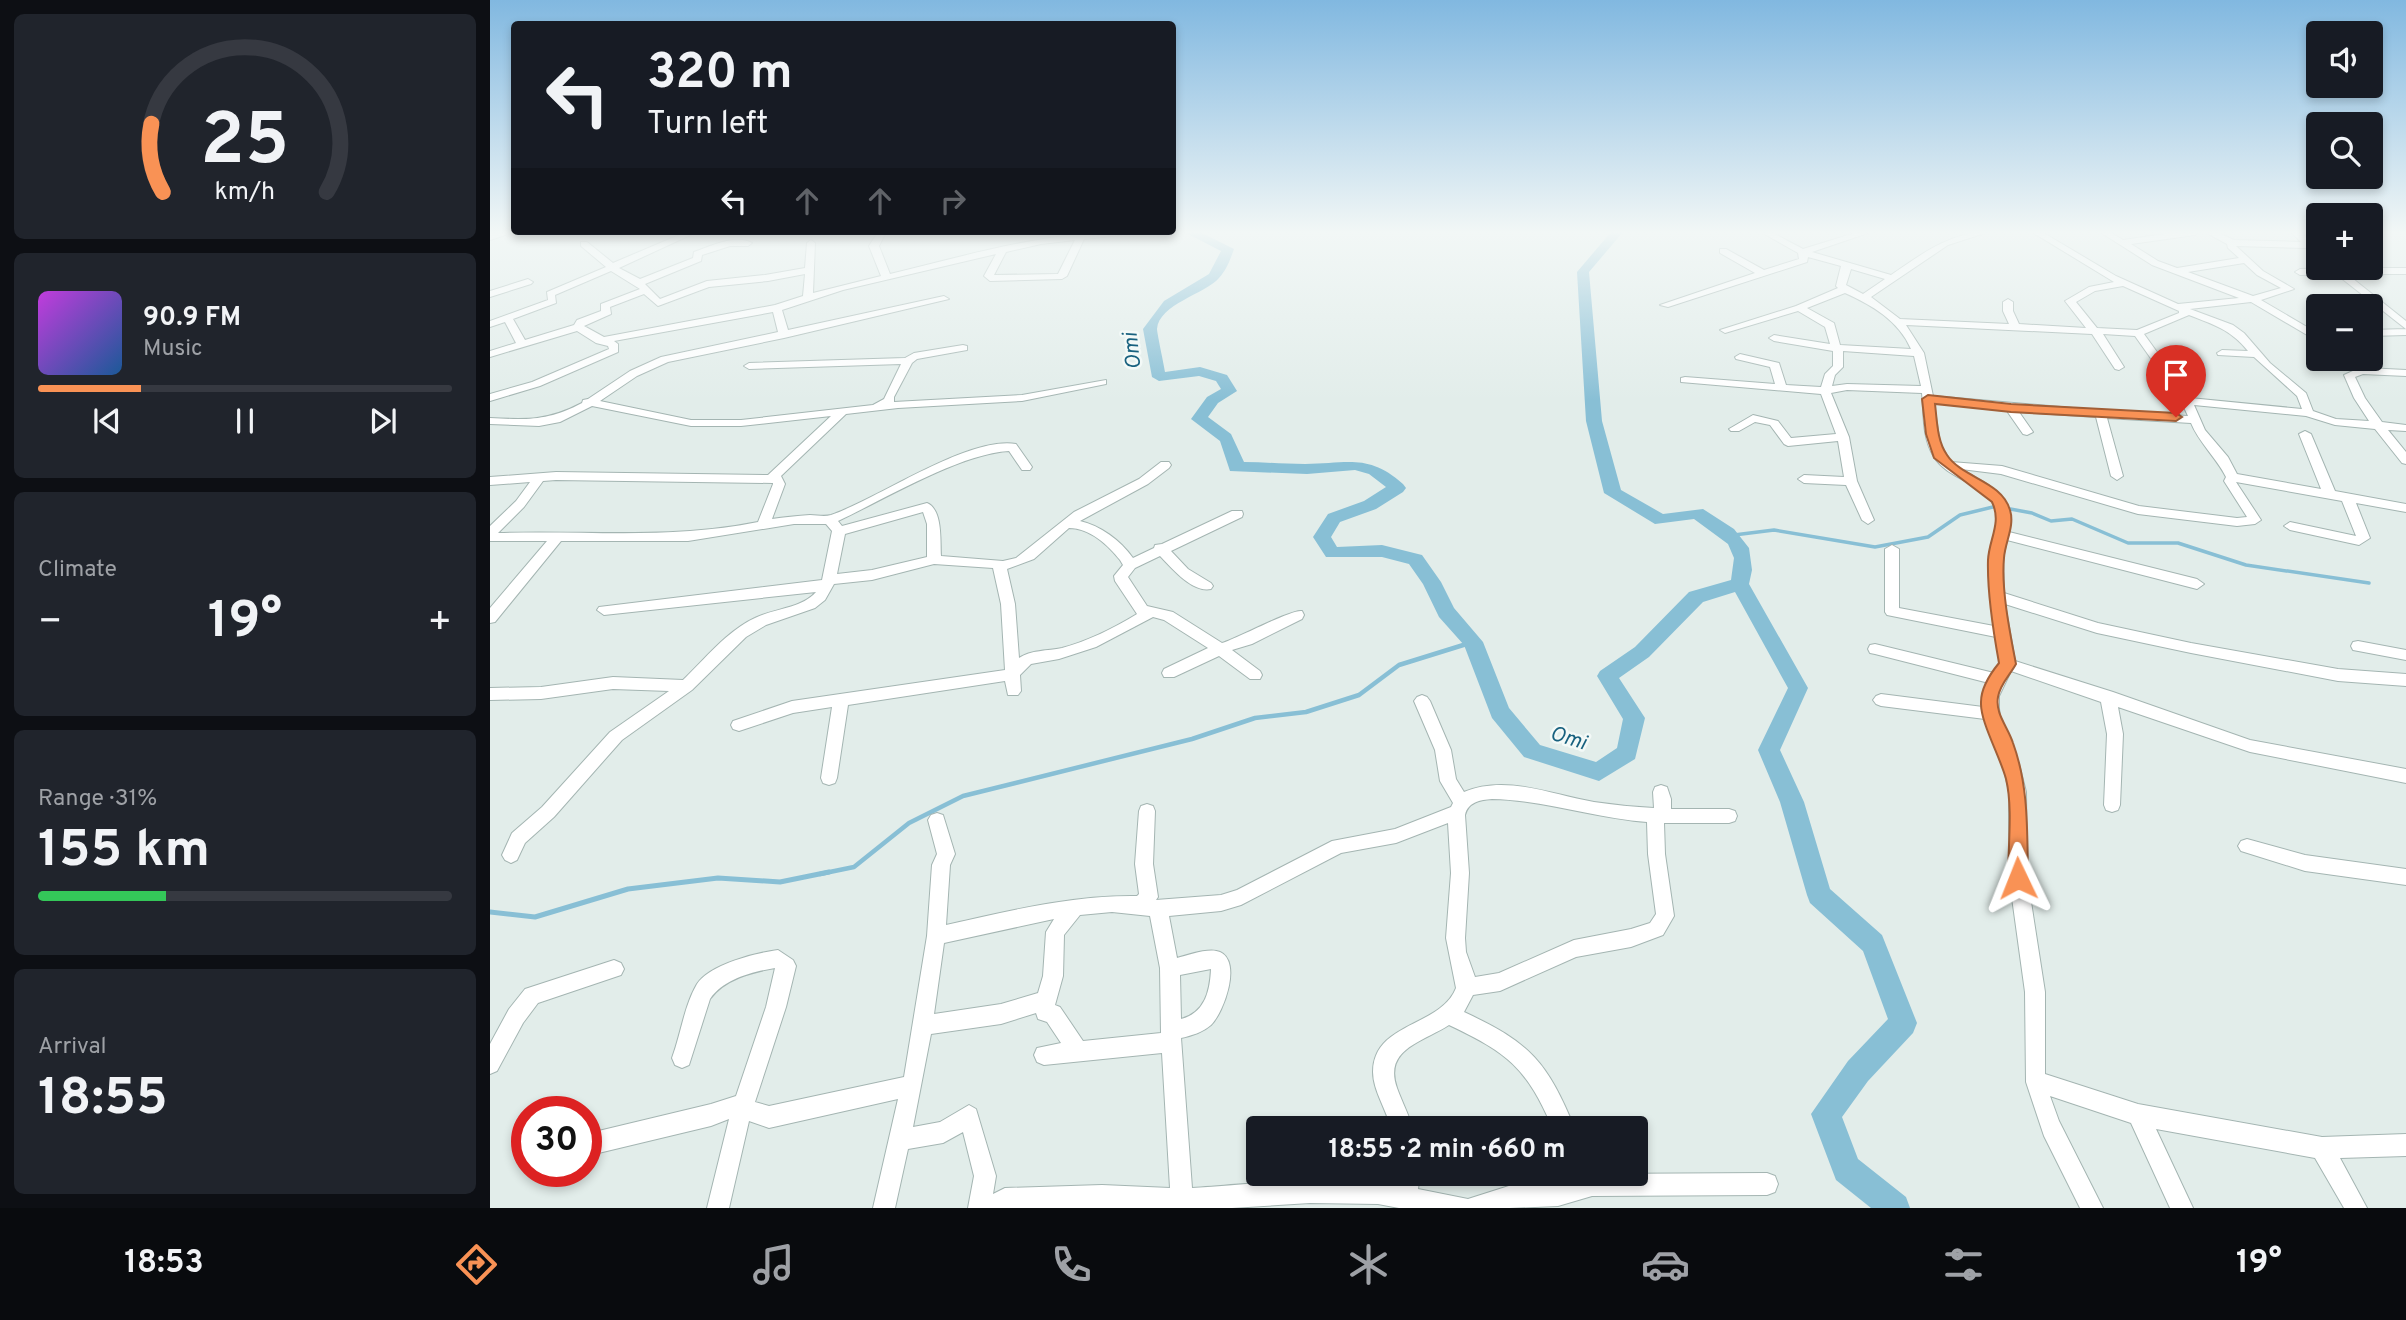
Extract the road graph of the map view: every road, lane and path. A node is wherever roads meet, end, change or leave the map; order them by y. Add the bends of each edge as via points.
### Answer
1 (508, 288) edge
2 (564, 288) edge
3 (639, 288) edge
4 (643, 288) edge
5 (696, 288) edge
6 (809, 288) edge
7 (848, 288) edge
8 (1718, 288) edge
9 (1877, 288) edge
10 (2095, 288) edge
11 (2135, 288) edge
12 (2223, 288) edge
13 (2289, 288) edge
14 (2359, 288) edge
15 (1845, 289) joint
16 (490, 294) edge
17 (1865, 297) junction
18 (808, 299) junction
19 (944, 299) dead end
20 (2253, 299) junction
21 (2008, 302) dead end
22 (1665, 305) dead end
23 (777, 307) junction
24 (2180, 308) junction
25 (1799, 309) junction
26 (508, 318) junction
27 (1901, 322) junction
28 (490, 324) edge
29 (2406, 326) edge
30 (578, 327) junction
31 (2015, 327) junction
32 (2306, 329) edge
33 (1725, 330) dead end
34 (2091, 331) junction
35 (2406, 332) edge
36 (2138, 333) junction
37 (2383, 333) edge
38 (784, 335) junction
39 (594, 337) junction
40 (1774, 338) dead end
41 (523, 344) junction
42 (963, 348) dead end
43 (2222, 353) dead end
44 (1919, 354) junction
45 (2255, 354) junction
46 (490, 355) edge
47 (1740, 357) dead end
48 (908, 361) junction
49 (750, 366) dead end
50 (2119, 367) dead end
51 (2363, 371) joint
52 (2406, 373) edge
53 (1685, 380) dead end
54 (1102, 382) dead end
55 (1781, 386) junction
56 (1825, 391) junction
57 (1928, 395) junction
58 (490, 398) edge
59 (2187, 401) junction
60 (587, 402) junction
61 (2011, 408) junction
62 (859, 410) junction
63 (843, 411) junction
64 (2100, 412) junction
65 (2306, 413) junction
66 (2193, 420) junction
67 (490, 421) edge
68 (2380, 425) junction
69 (2406, 428) edge
70 (1735, 429) dead end
71 (2027, 432) dead end
72 (2305, 434) dead end
73 (1843, 437) junction
74 (2406, 460) edge
75 (1165, 465) dead end
76 (1949, 465) junction
77 (1026, 467) dead end
78 (2117, 476) dead end
79 (2232, 477) junction
80 (539, 478) junction
81 (772, 478) junction
82 (1804, 478) dead end
83 (490, 481) edge
84 (1851, 481) junction
85 (2329, 493) junction
86 (2347, 496) junction
87 (2406, 508) edge
88 (1237, 514) dead end
89 (1868, 520) dead end
90 (1066, 524) junction
91 (835, 525) junction
92 (763, 526) junction
93 (2290, 526) dead end
94 (2001, 534) junction
95 (490, 535) edge
96 (558, 536) junction
97 (1160, 548) junction
98 (1892, 549) dead end
99 (934, 561) junction
100 (1130, 565) junction
101 (1000, 566) junction
102 (828, 583) junction
103 (2197, 584) dead end
104 (1206, 586) dead end
105 (2000, 597) junction
106 (604, 610) dead end
107 (1149, 613) junction
108 (1297, 615) dead end
109 (490, 618) edge
110 (2002, 633) junction
111 (2358, 646) dead end
112 (1220, 649) junction
113 (1875, 649) dead end
114 (2406, 655) edge
115 (2008, 664) junction
116 (1012, 673) junction
117 (1168, 673) dead end
118 (1255, 675) dead end
119 (1996, 679) junction
120 (2406, 680) edge
121 (687, 686) junction
122 (1013, 691) dead end
123 (490, 694) edge
124 (2108, 696) junction
125 (841, 700) junction
126 (1881, 700) dead end
127 (1422, 701) dead end
128 (1990, 714) junction
129 (739, 725) dead end
130 (2406, 776) edge
131 (829, 778) dead end
132 (1661, 792) dead end
133 (2112, 805) dead end
134 (1460, 807) junction
135 (1147, 811) dead end
136 (1656, 816) junction
137 (1729, 816) dead end
138 (937, 820) dead end
139 (2247, 846) dead end
140 (511, 855) dead end
141 (2406, 877) edge
142 (1151, 906) junction
143 (1073, 909) junction
144 (936, 936) junction
145 (1170, 968) junction
146 (614, 970) dead end
147 (1467, 987) junction
148 (1045, 999) junction
149 (1450, 1015) junction
150 (922, 1025) junction
151 (1171, 1036) junction
152 (1077, 1050) junction
153 (1044, 1055) dead end
154 (682, 1058) dead end
155 (490, 1065) edge
156 (2036, 1082) junction
157 (912, 1086) junction
158 (742, 1108) junction
159 (2138, 1115) junction
160 (1397, 1116) edge
161 (1558, 1116) edge
162 (898, 1140) junction
163 (602, 1141) edge
164 (2406, 1145) edge
165 (2322, 1148) junction
166 (1648, 1181) edge
167 (1767, 1184) dead end
168 (1577, 1186) edge
169 (1182, 1200) junction
170 (1226, 1202) edge
171 (1411, 1203) edge
172 (718, 1208) edge
173 (884, 1208) edge
174 (979, 1208) edge
175 (989, 1208) edge
176 (1462, 1208) edge
177 (1474, 1208) edge
178 (2092, 1208) edge
179 (2182, 1208) edge
180 (2356, 1208) edge

1 - 16 street
2 - 26 street via 550,294 554,301
3 - 30 street via 604,306 607,312
4 - 5 street via 659,303
6 - 18 street
7 - 18 street
8 - 22 street
9 - 17 street
10 - 34 street via 2070,301
11 - 24 street
12 - 20 street
13 - 20 street
14 - 29 street
15 - 17 street
15 - 25 street
17 - 27 street
18 - 23 street
19 - 38 street
20 - 24 street
20 - 32 street
21 - 31 street
23 - 38 street
23 - 39 street via 604,340
24 - 36 street via 2184,315
24 - 45 street via 2229,327
25 - 33 street
25 - 40 street via 1830,325 1836,348
26 - 28 street
26 - 41 street
27 - 31 street
27 - 44 street
30 - 39 street
30 - 41 street
31 - 34 street
34 - 36 street
34 - 50 street via 2110,349
35 - 37 street
36 - 59 street
38 - 60 street via 652,363
39 - 58 street via 613,344 614,349 536,384
41 - 46 street
42 - 48 street
43 - 45 street
44 - 56 street via 1838,348 1838,367 1830,374
44 - 57 street
45 - 65 street via 2302,395
47 - 55 street via 1776,365
48 - 49 street
48 - 62 street via 890,400
51 - 52 street
51 - 68 street via 2349,376
53 - 55 street
54 - 62 street via 1022,398
55 - 56 street
56 - 57 street via 1847,387
56 - 73 street
57 - 61 street
57 - 76 street via 1936,447
59 - 65 street
59 - 66 street
60 - 63 street via 691,423 741,423
60 - 67 street via 540,423
61 - 64 street
61 - 71 street
62 - 63 street
63 - 81 street
64 - 66 street
64 - 78 street
65 - 68 street via 2335,422
66 - 79 street
68 - 69 street
68 - 74 street
70 - 73 street via 1753,418 1774,423 1788,442
72 - 85 street
73 - 84 street
75 - 90 street via 1152,477
76 - 79 street via 2002,470 2138,510 2254,522 2230,481
76 - 94 street via 1998,499 2005,521
77 - 91 street via 1012,447 994,448 948,465
79 - 85 street
80 - 81 street
80 - 83 street
80 - 95 street
81 - 92 street via 779,484
82 - 84 street
84 - 89 street
85 - 86 street
86 - 87 street
86 - 93 street via 2363,538 2359,541
88 - 97 street
90 - 100 street via 1079,523 1118,546
90 - 101 street via 1031,557
91 - 92 street via 798,518
91 - 99 street via 927,507 933,524
91 - 102 street
92 - 96 street via 688,537
94 - 103 street
94 - 105 street via 1996,559
95 - 96 street
96 - 109 street
97 - 100 street
97 - 104 street via 1182,572
98 - 110 street via 1892,612
99 - 101 street
99 - 102 street
100 - 107 street via 1122,581
101 - 116 street
102 - 106 street
102 - 121 street via 810,605 761,621 741,633
105 - 110 street
105 - 120 street via 2097,628 2191,648 2338,675
107 - 112 street via 1168,615
107 - 116 street via 1102,639 1027,659
108 - 112 street
110 - 115 street
111 - 114 street
112 - 117 street
112 - 118 street
113 - 119 street
115 - 119 street
115 - 124 street
116 - 122 street
116 - 125 street via 947,687
119 - 128 street via 1989,698
121 - 123 street via 613,683 541,693
121 - 140 street via 617,736 519,838
124 - 130 street via 2250,746
124 - 133 street via 2115,734
125 - 129 street via 792,707
125 - 131 street
126 - 128 street
127 - 134 street
128 - 156 street via 2016,782 2019,897 2035,995
132 - 136 street via 1665,805
134 - 136 street via 1476,794 1496,793
134 - 142 street via 1396,836 1338,846 1241,897 1221,903
134 - 147 street via 1456,948
135 - 142 street via 1142,876
136 - 137 street
136 - 147 street via 1656,872 1665,916 1656,929 1574,949 1500,982
138 - 144 street via 946,854 941,865
139 - 141 street via 2305,863
142 - 143 street
142 - 145 street
143 - 144 street
143 - 148 street via 1055,932 1053,976
144 - 150 street
145 - 151 street
145 - 151 street via 1216,959 1222,965 1220,991 1210,1011
146 - 155 street via 532,996
147 - 149 street
148 - 150 street via 1006,1012
148 - 152 street via 1045,1012 1053,1014
149 - 160 street via 1396,1043 1384,1061 1382,1073
149 - 161 street via 1520,1054 1540,1078
150 - 157 street
151 - 152 street
151 - 169 street
152 - 153 street
154 - 158 street via 705,989 724,975 778,959 786,966
156 - 159 street
156 - 178 street
157 - 158 street via 769,1117
157 - 162 street
158 - 163 street via 734,1106
158 - 172 street
159 - 165 street
159 - 179 street
162 - 173 street
162 - 174 street via 943,1132 969,1116 985,1176
164 - 165 street
165 - 180 street
166 - 167 street
168 - 177 street via 1558,1195 1512,1196
169 - 170 street
169 - 175 street via 1102,1196 1005,1199
170 - 171 street via 1378,1193
171 - 176 street

